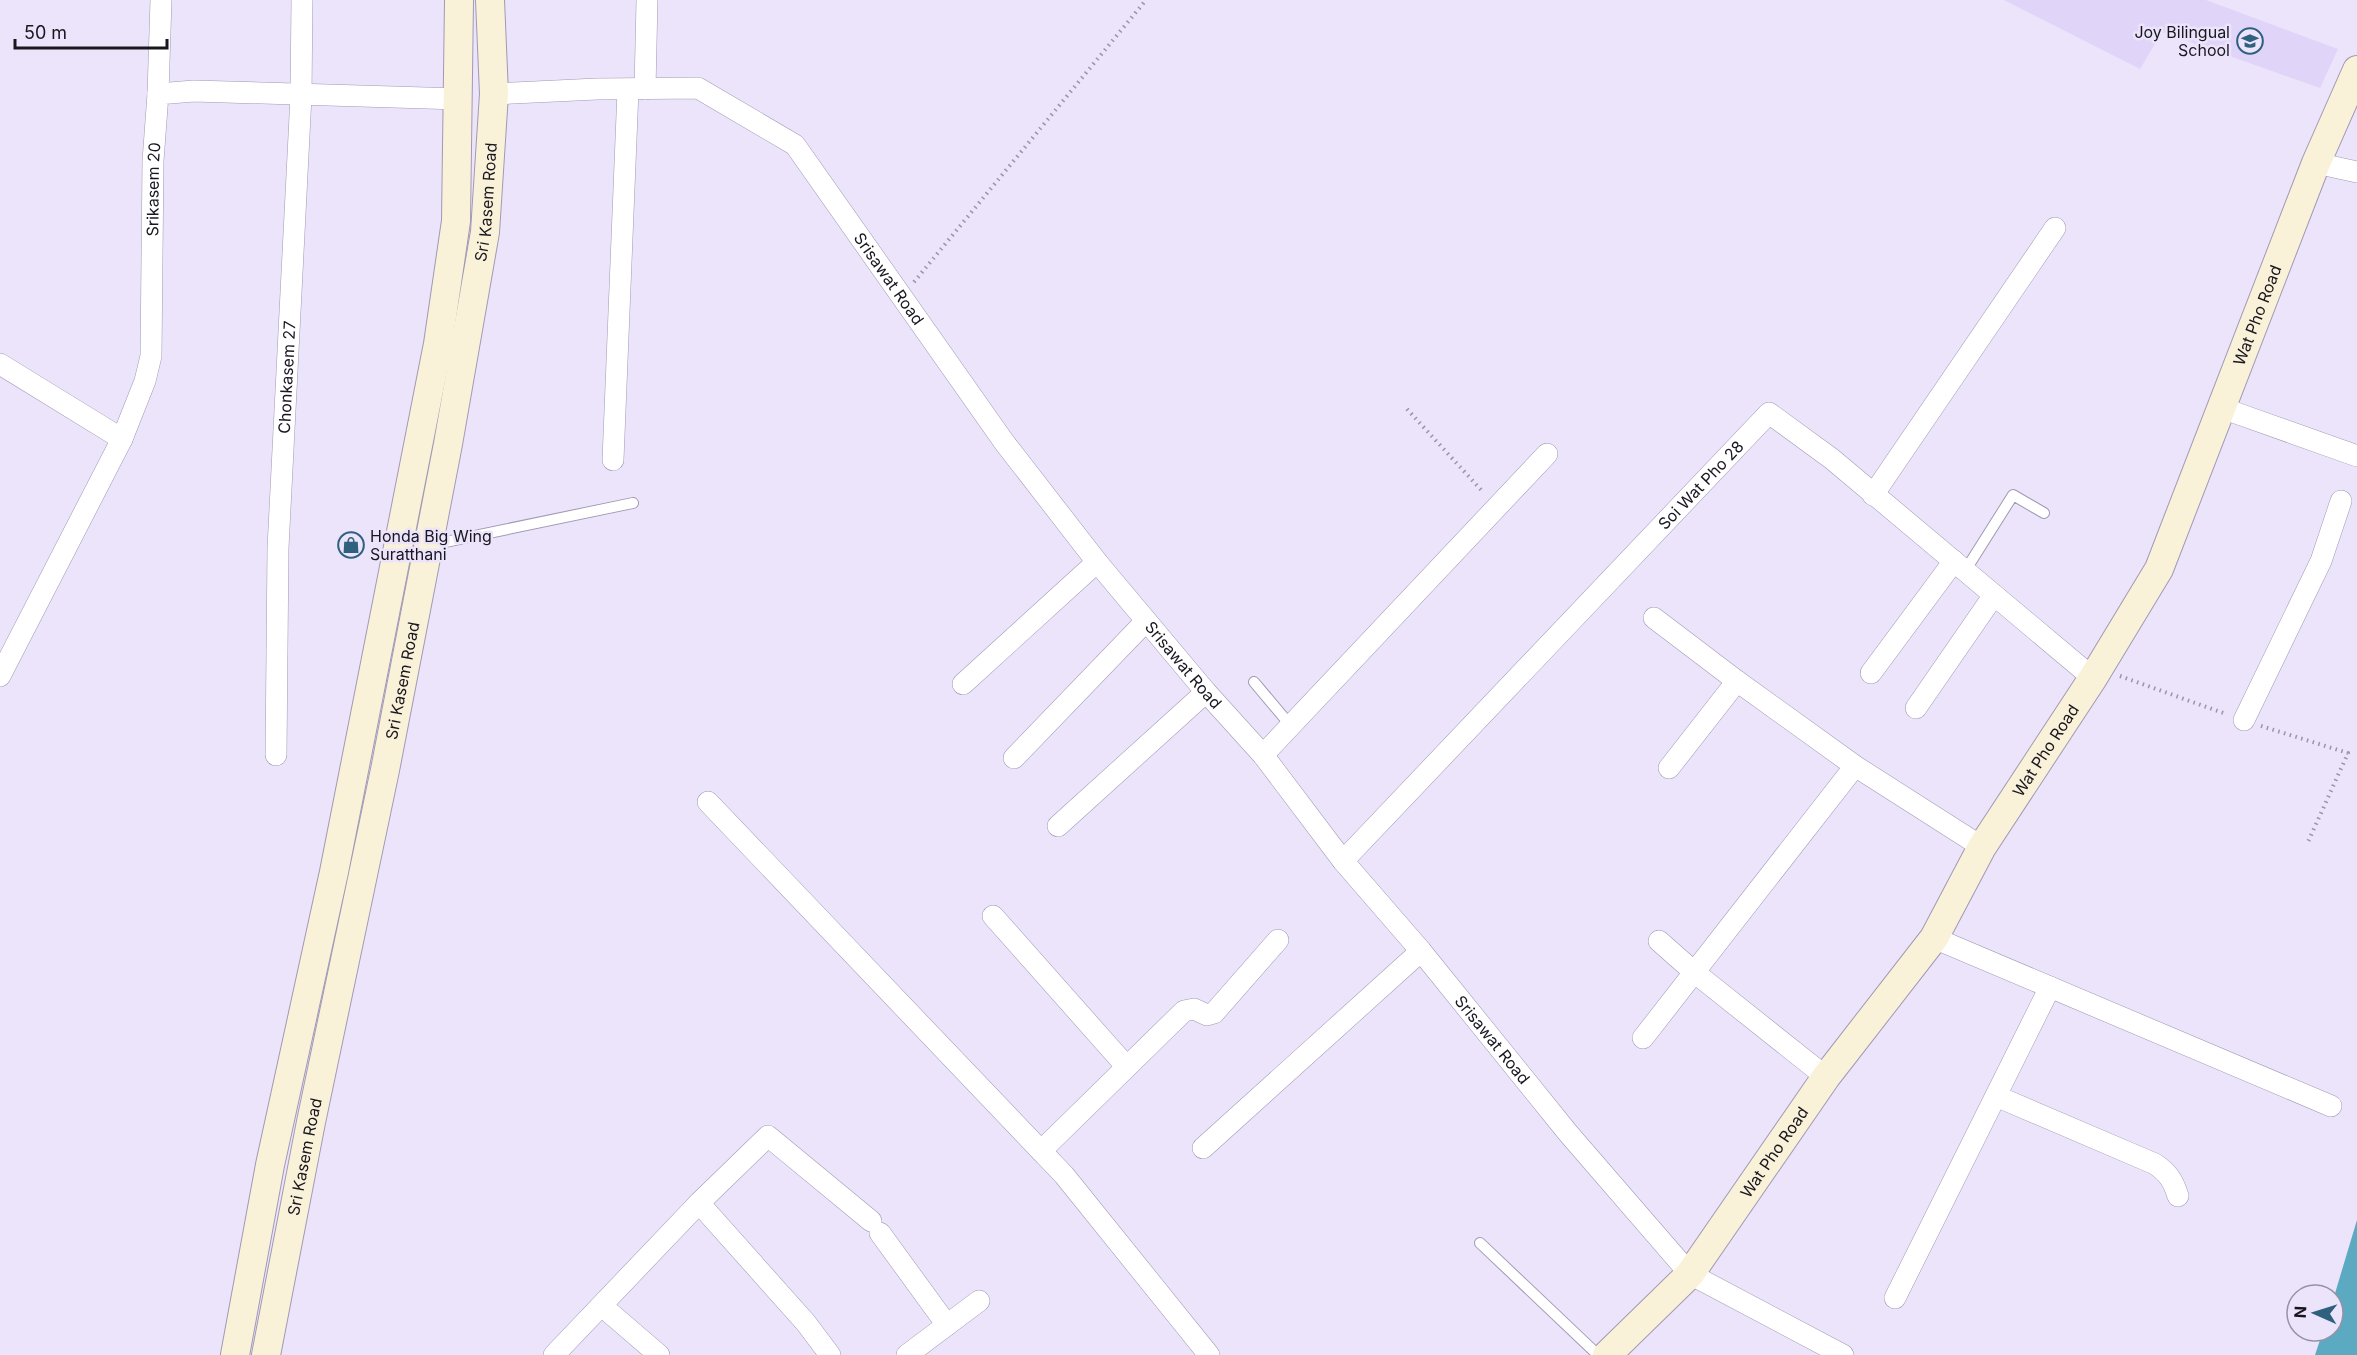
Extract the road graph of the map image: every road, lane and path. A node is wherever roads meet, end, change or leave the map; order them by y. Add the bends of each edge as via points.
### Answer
1 (161, 0) edge
2 (302, 0) edge
3 (459, 0) edge
4 (490, 0) edge
5 (647, 0) edge
6 (1146, 0) edge
7 (2357, 70) edge
8 (637, 90) junction
9 (158, 94) junction
10 (494, 94) junction
11 (301, 96) junction
12 (459, 99) junction
13 (2316, 163) junction
14 (2357, 172) edge
15 (2055, 228) dead end
16 (902, 297) junction
17 (2, 371) edge
18 (2222, 408) junction
19 (1407, 409) dead end
20 (122, 439) junction
21 (1547, 454) dead end
22 (2357, 456) edge
23 (613, 460) dead end
24 (1874, 495) junction
25 (2341, 501) dead end
26 (633, 503) dead end
27 (1497, 507) junction
28 (2044, 513) dead end
29 (428, 545) junction
30 (1097, 562) junction
31 (1959, 566) junction
32 (1994, 595) junction
33 (1654, 618) dead end
34 (1146, 621) junction
35 (1871, 673) dead end
36 (0, 676) edge
37 (2093, 678) junction
38 (1737, 681) junction
39 (1254, 682) dead end
40 (963, 684) dead end
41 (1206, 692) junction
42 (1916, 708) dead end
43 (2244, 720) dead end
44 (1291, 726) junction
45 (276, 755) dead end
46 (1263, 755) junction
47 (1014, 758) dead end
48 (355, 764) junction
49 (1855, 766) junction
50 (1669, 768) dead end
51 (385, 770) junction
52 (708, 802) dead end
53 (1058, 826) dead end
54 (1982, 848) junction
55 (1344, 861) junction
56 (993, 916) dead end
57 (1934, 938) junction
58 (1278, 940) dead end
59 (1659, 941) dead end
60 (1421, 951) junction
61 (1694, 972) junction
62 (2050, 987) junction
63 (1643, 1038) dead end
64 (1126, 1066) junction
65 (1827, 1077) junction
66 (1996, 1096) junction
67 (2331, 1106) dead end
68 (1203, 1148) dead end
69 (1041, 1152) junction
70 (2178, 1196) dead end
71 (699, 1203) junction
72 (1480, 1243) dead end
73 (1690, 1274) junction
74 (1895, 1298) dead end
75 (979, 1301) dead end
76 (602, 1306) junction
77 (946, 1325) junction
78 (1834, 1353) edge
79 (235, 1355) edge
80 (266, 1355) edge
81 (554, 1355) edge
82 (659, 1355) edge
83 (830, 1355) edge
84 (907, 1355) edge
85 (1209, 1355) edge
86 (1598, 1355) edge
87 (1607, 1355) edge

1 - 9 street, Srikasem 20
2 - 11 street, Chonkasem 27
3 - 12 main road, Sri Kasem Road
4 - 10 main road, Sri Kasem Road
5 - 8 street
6 - 16 path
7 - 13 main road, Wat Pho Road
8 - 10 street, Srisawat Road
8 - 16 street, Srisawat Road via 698,88 795,145
8 - 23 street
9 - 11 street via 194,91
9 - 20 street, Srikasem 20 via 153,160 151,356
10 - 29 main road, Sri Kasem Road via 485,232
11 - 12 street
11 - 45 street, Chonkasem 27 via 278,548
12 - 48 main road, Sri Kasem Road via 456,220 438,344
13 - 14 street
13 - 18 main road, Wat Pho Road
15 - 24 street
16 - 30 street, Srisawat Road via 1004,442
17 - 20 street
18 - 22 street
18 - 37 main road, Wat Pho Road via 2159,569
19 - 27 path
20 - 36 street, Srikasem 20
21 - 27 street
24 - 31 street, Soi Wat Pho 28
24 - 55 street, Soi Wat Pho 28 via 1768,413
25 - 43 street via 2321,561
26 - 29 lane
27 - 44 street
28 - 31 lane via 2013,495
29 - 51 main road, Sri Kasem Road
30 - 34 street, Srisawat Road
30 - 40 street
31 - 32 street, Soi Wat Pho 28
31 - 35 street
32 - 37 street, Soi Wat Pho 28
32 - 42 street
33 - 38 street
34 - 41 street, Srisawat Road
34 - 47 street
37 - 54 main road, Wat Pho Road
38 - 49 street
38 - 50 street
39 - 44 lane
41 - 46 street, Srisawat Road
41 - 53 street
44 - 46 street
46 - 55 street, Srisawat Road
48 - 51 main road
48 - 79 main road, Sri Kasem Road via 270,1165
49 - 54 street
49 - 61 street
51 - 80 main road, Sri Kasem Road
52 - 69 street
54 - 57 main road, Wat Pho Road
55 - 60 street, Srisawat Road
56 - 64 street
57 - 62 street
57 - 65 main road, Wat Pho Road
58 - 64 street via 1214,1013 1184,1011
59 - 61 street
60 - 68 street
60 - 73 street, Srisawat Road via 1568,1133
61 - 63 street
61 - 65 street
62 - 66 street
62 - 67 street
64 - 69 street
65 - 73 main road, Wat Pho Road
66 - 70 street via 2155,1164 2167,1173
66 - 74 street
69 - 85 street via 1064,1175
71 - 76 street
71 - 77 street via 768,1136 876,1227
71 - 83 street
72 - 86 lane
73 - 78 street, Srisawat Road
73 - 87 main road, Wat Pho Road
75 - 77 street
76 - 81 street
76 - 82 street
77 - 84 street

